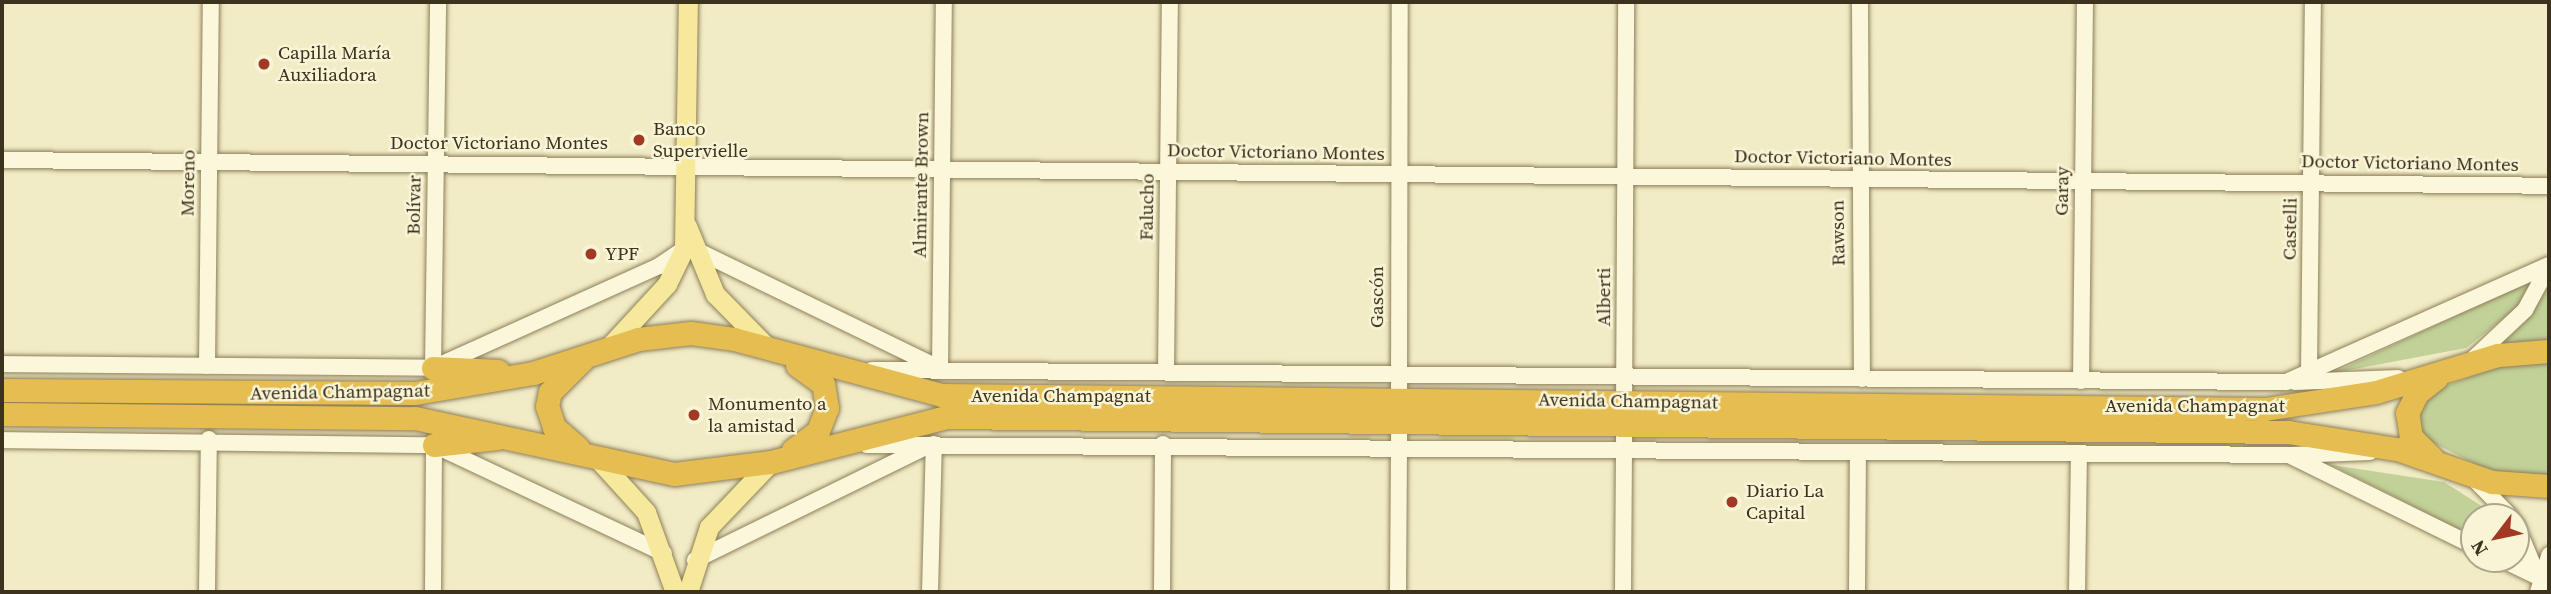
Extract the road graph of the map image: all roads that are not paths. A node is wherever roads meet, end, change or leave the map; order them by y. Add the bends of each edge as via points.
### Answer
1 (211, 2) edge
2 (438, 2) edge
3 (688, 2) edge
4 (944, 2) edge
5 (1170, 2) edge
6 (1400, 2) edge
7 (1626, 2) edge
8 (1860, 2) edge
9 (2085, 2) edge
10 (2313, 2) edge
11 (2, 160) edge
12 (209, 162) junction
13 (687, 163) junction
14 (436, 164) junction
15 (942, 169) junction
16 (1168, 172) junction
17 (1398, 174) junction
18 (1625, 176) junction
19 (1858, 179) junction
20 (2083, 181) junction
21 (2311, 183) junction
22 (2549, 186) edge
23 (691, 250) junction
24 (2549, 265) edge
25 (774, 350) junction
26 (598, 351) junction
27 (2549, 351) edge
28 (2, 364) edge
29 (207, 366) junction
30 (2458, 367) junction
31 (433, 368) junction
32 (940, 369) junction
33 (834, 370) junction
34 (1399, 370) junction
35 (1166, 371) junction
36 (533, 373) junction
37 (2309, 373) junction
38 (1625, 374) junction
39 (2422, 378) junction
40 (1861, 379) junction
41 (2081, 381) junction
42 (2286, 382) junction
43 (2, 390) edge
44 (1399, 410) junction
45 (1624, 413) junction
46 (2, 414) edge
47 (515, 436) junction
48 (209, 439) junction
49 (2, 440) edge
50 (933, 444) junction
51 (1163, 444) junction
52 (1400, 444) junction
53 (433, 445) junction
54 (831, 445) junction
55 (1624, 449) junction
56 (1858, 453) junction
57 (2079, 454) junction
58 (592, 455) junction
59 (2289, 455) junction
60 (2415, 455) junction
61 (777, 459) junction
62 (2457, 471) junction
63 (2549, 486) edge
64 (2495, 503) edge
65 (2460, 539) edge
66 (664, 553) junction
67 (2530, 554) edge
68 (2549, 555) edge
69 (695, 560) junction
70 (2542, 580) edge
71 (207, 592) edge
72 (433, 592) edge
73 (675, 592) edge
74 (688, 592) edge
75 (930, 592) edge
76 (1162, 592) edge
77 (1398, 592) edge
78 (1623, 592) edge
79 (1857, 592) edge
80 (2077, 592) edge

1 - 12 street, Moreno
2 - 14 street, Bolívar
3 - 13 main road
4 - 15 street, Almirante Brown
5 - 16 street, Falucho
6 - 17 street, Gascón
7 - 18 street, Alberti
8 - 19 street, Rawson
9 - 20 street, Garay
10 - 21 street, Castelli
11 - 12 street, Doctor Victoriano Montes
12 - 14 street, Doctor Victoriano Montes
12 - 29 street, Moreno
13 - 14 street, Doctor Victoriano Montes
13 - 15 street, Doctor Victoriano Montes
13 - 23 main road via 685,222
14 - 31 street, Bolívar
15 - 16 street, Doctor Victoriano Montes
15 - 32 street, Almirante Brown
16 - 17 street, Doctor Victoriano Montes
16 - 35 street, Falucho
17 - 18 street, Doctor Victoriano Montes
17 - 34 street, Gascón
18 - 19 street, Doctor Victoriano Montes
18 - 38 street, Alberti
19 - 20 street, Doctor Victoriano Montes
19 - 40 street, Rawson
20 - 21 street, Doctor Victoriano Montes
20 - 41 street, Garay
21 - 22 street, Doctor Victoriano Montes
21 - 37 street, Castelli
23 - 25 main road via 727,310
23 - 26 main road via 667,284
23 - 31 street, Avenida Champagnat
23 - 32 street, Avenida Champagnat
24 - 30 street via 2517,320
24 - 37 street, Avenida Champagnat
25 - 26 highway, Avenida Champagnat via 691,333
25 - 33 highway, Avenida Champagnat
25 - 61 highway via 823,384 827,408 818,431
26 - 36 highway, Avenida Champagnat
26 - 58 highway via 556,385 547,406 554,427
27 - 30 highway, Avenida Champagnat
28 - 29 street, Avenida Champagnat
29 - 31 street, Avenida Champagnat
30 - 39 highway, Avenida Champagnat
30 - 62 highway via 2417,393 2407,413 2417,445
31 - 36 highway
32 - 33 street, Avenida Champagnat
32 - 35 street, Avenida Champagnat
33 - 44 highway, Avenida Champagnat via 941,395
34 - 35 street, Avenida Champagnat
34 - 38 street, Avenida Champagnat
34 - 44 street, Gascón
36 - 43 highway, Avenida Champagnat via 360,396
37 - 42 street, Avenida Champagnat
38 - 40 street, Avenida Champagnat
38 - 45 street, Alberti
39 - 42 street, Avenida Champagnat
39 - 45 highway, Avenida Champagnat via 2352,397 2265,409
40 - 41 street, Avenida Champagnat
41 - 42 street, Avenida Champagnat
44 - 45 highway, Avenida Champagnat
44 - 52 street, Gascón
44 - 54 highway, Avenida Champagnat via 946,417
45 - 55 street, Alberti
45 - 60 highway, Avenida Champagnat via 2288,432
46 - 47 highway, Avenida Champagnat via 364,415
47 - 53 highway
47 - 58 highway, Avenida Champagnat
48 - 49 street
48 - 53 street
48 - 71 street
50 - 51 street, Avenida Champagnat
50 - 54 street, Avenida Champagnat
50 - 69 street, Avenida Champagnat
50 - 75 street
51 - 52 street, Avenida Champagnat
51 - 76 street
52 - 55 street, Avenida Champagnat
52 - 77 street, Gascón
53 - 66 street
53 - 72 street
54 - 61 highway, Avenida Champagnat
55 - 56 street, Avenida Champagnat
55 - 78 street, Alberti
56 - 57 street, Avenida Champagnat
56 - 79 street
57 - 59 street, Avenida Champagnat
57 - 80 street
58 - 61 highway, Avenida Champagnat via 674,474
58 - 66 main road via 646,512
59 - 60 street, Avenida Champagnat
59 - 65 street, Avenida Champagnat
60 - 62 highway, Avenida Champagnat
61 - 69 main road via 729,498
62 - 63 highway, Avenida Champagnat
62 - 64 street
66 - 73 main road
67 - 70 street
68 - 70 street
69 - 74 main road

